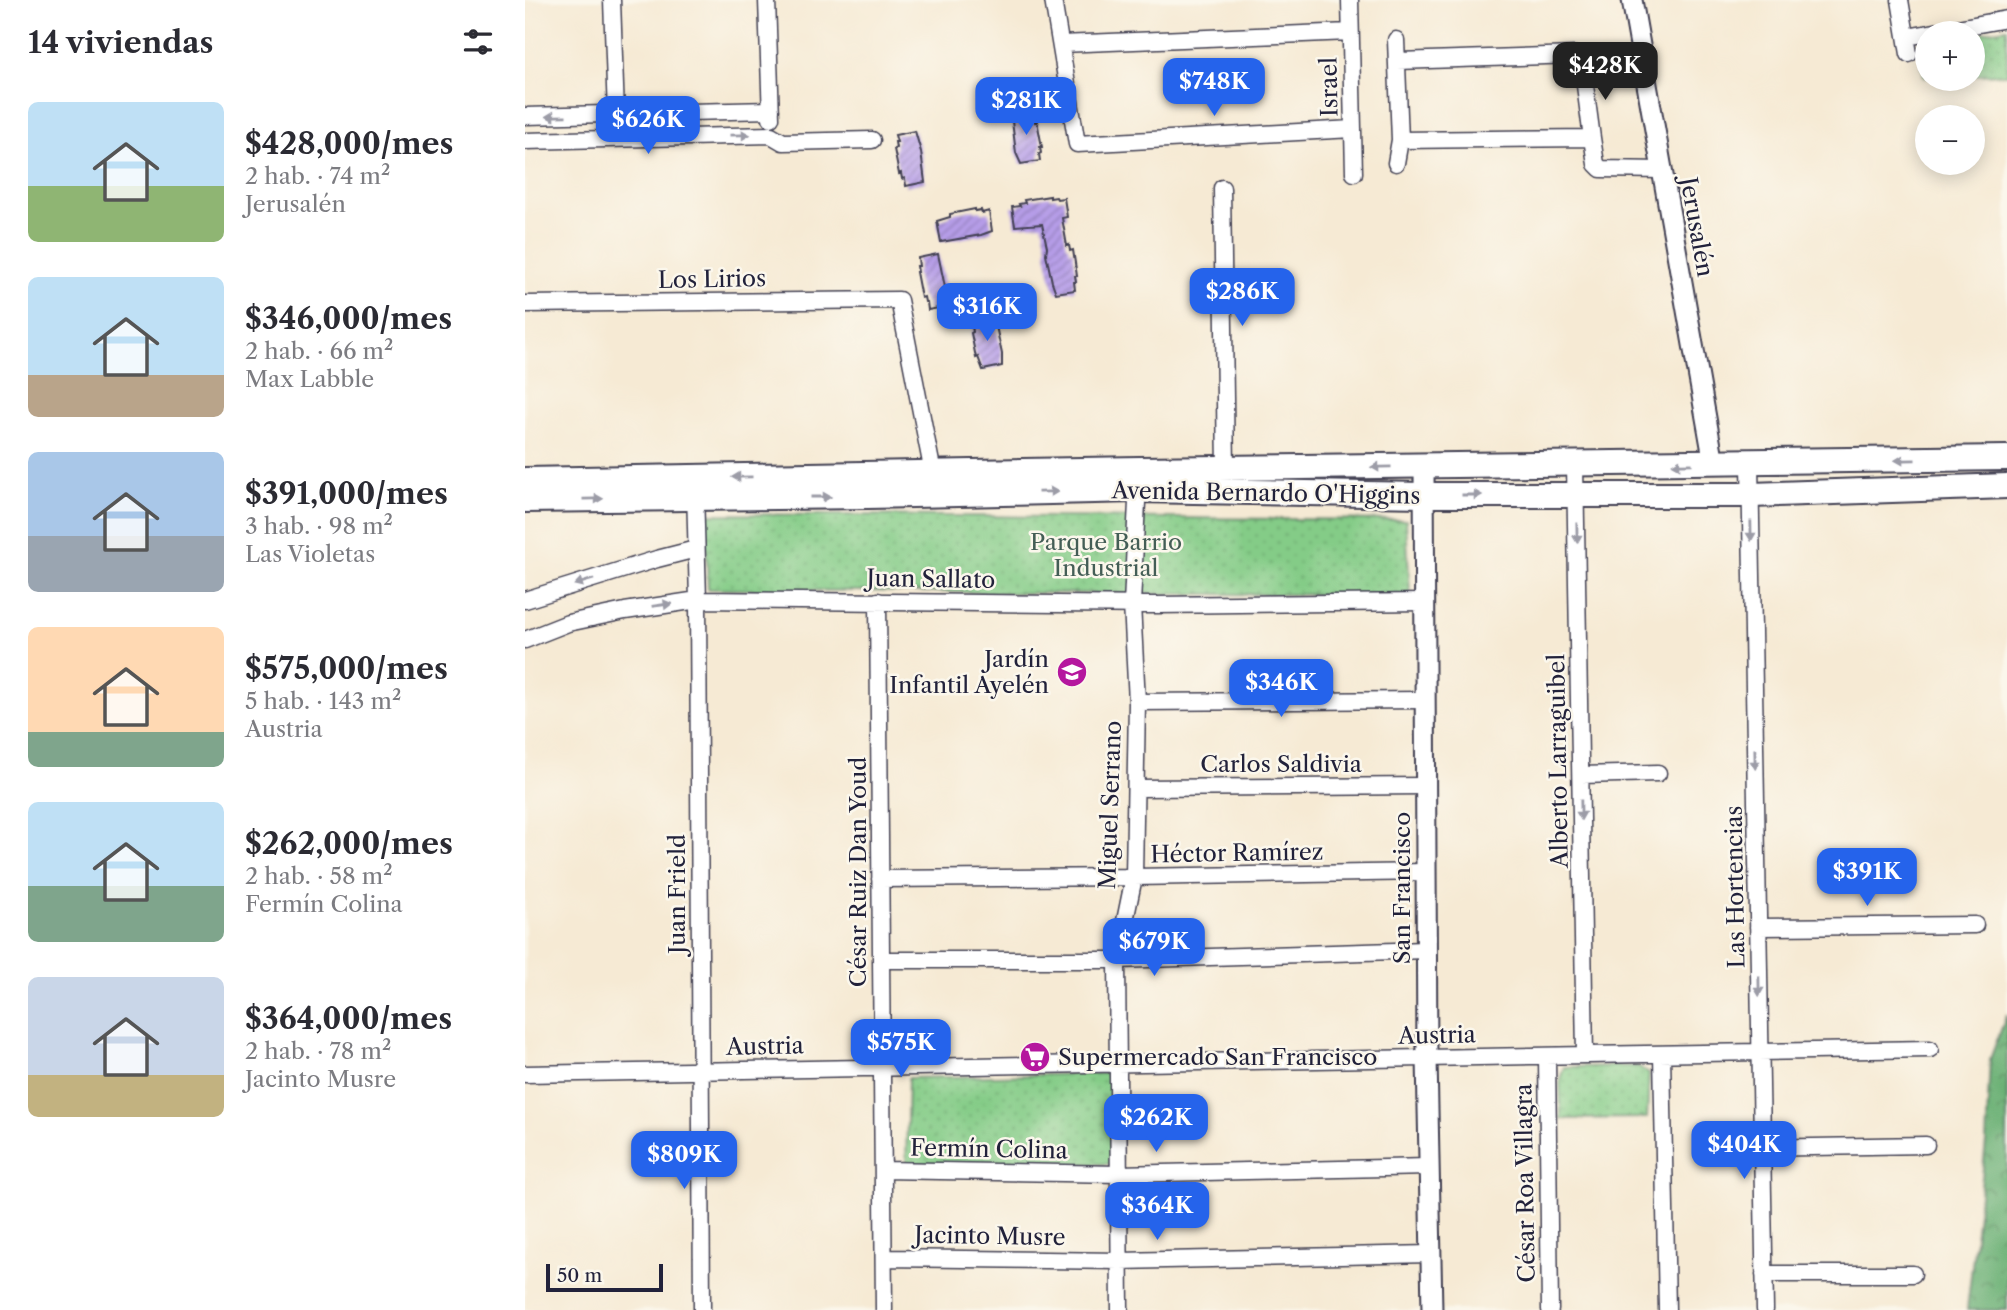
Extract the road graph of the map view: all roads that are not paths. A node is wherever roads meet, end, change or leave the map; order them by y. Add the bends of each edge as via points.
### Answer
1 (612, 0) edge
2 (767, 0) edge
3 (1053, 0) edge
4 (1350, 0) edge
5 (1632, 0) edge
6 (1900, 0) edge
7 (2007, 19) edge
8 (1350, 32) junction
9 (1907, 37) junction
10 (1396, 40) dead end
11 (1061, 44) junction
12 (1909, 54) dead end
13 (1398, 61) junction
14 (771, 110) junction
15 (616, 115) junction
16 (525, 116) edge
17 (1353, 129) junction
18 (771, 135) junction
19 (1592, 138) junction
20 (872, 140) dead end
21 (1400, 140) junction
22 (525, 141) edge
23 (1396, 163) dead end
24 (1662, 170) junction
25 (1354, 173) dead end
26 (1222, 188) dead end
27 (525, 304) edge
28 (2007, 458) edge
29 (1714, 463) junction
30 (1750, 463) junction
31 (1575, 465) junction
32 (1425, 467) junction
33 (1226, 469) junction
34 (933, 473) junction
35 (525, 480) edge
36 (1138, 480) junction
37 (2007, 486) edge
38 (695, 488) junction
39 (1576, 494) junction
40 (1425, 495) junction
41 (1751, 495) junction
42 (525, 500) edge
43 (696, 549) junction
44 (525, 600) edge
45 (698, 600) junction
46 (878, 601) junction
47 (1425, 602) junction
48 (1132, 604) junction
49 (525, 640) edge
50 (1425, 700) junction
51 (1137, 702) junction
52 (1658, 773) dead end
53 (1581, 775) junction
54 (1426, 786) junction
55 (1136, 788) junction
56 (1426, 872) junction
57 (1134, 877) junction
58 (880, 879) junction
59 (1975, 926) dead end
60 (1758, 927) junction
61 (1426, 950) junction
62 (881, 960) junction
63 (1118, 960) junction
64 (1930, 1049) dead end
65 (1761, 1052) junction
66 (1585, 1055) junction
67 (1662, 1055) junction
68 (1547, 1056) junction
69 (1427, 1058) junction
70 (1118, 1063) junction
71 (882, 1067) junction
72 (701, 1070) junction
73 (525, 1074) edge
74 (1926, 1145) dead end
75 (1762, 1148) junction
76 (1429, 1167) junction
77 (883, 1170) junction
78 (1119, 1174) junction
79 (1431, 1254) junction
80 (884, 1258) junction
81 (1120, 1261) junction
82 (1764, 1273) junction
83 (1913, 1274) dead end
84 (702, 1310) edge
85 (884, 1310) edge
86 (1120, 1310) edge
87 (1432, 1310) edge
88 (1550, 1310) edge
89 (1667, 1310) edge
90 (1765, 1310) edge

1 - 15 street
2 - 14 street
3 - 11 street
4 - 8 street, Israel
5 - 24 street, Jerusalén
6 - 9 street
7 - 9 street
8 - 11 street
8 - 17 street, Israel
9 - 12 street
10 - 13 street
11 - 17 street via 1077,144
13 - 19 street via 1575,55 1582,63
13 - 21 street
14 - 15 street
14 - 18 street
15 -> 16 street
17 - 25 street, Israel
18 - 20 street via 783,142
22 -> 18 street
19 - 21 street
19 - 24 street via 1601,169
21 - 23 street
24 - 29 street, Jerusalén
26 - 33 street
27 - 34 street, Los Lirios via 899,300
28 -> 30 main road, Avenida Bernardo O'Higgins
29 - 30 main road, Avenida Bernardo O'Higgins
29 -> 31 main road, Avenida Bernardo O'Higgins
30 - 41 street, Las Hortencias
31 - 32 main road, Avenida Bernardo O'Higgins
31 - 39 street, Alberto Larraguibel
32 -> 33 main road, Avenida Bernardo O'Higgins
32 - 40 street, San Francisco
33 - 36 main road, Avenida Bernardo O'Higgins
34 - 36 main road, Avenida Bernardo O'Higgins
34 -> 38 main road, Avenida Bernardo O'Higgins
35 - 38 main road, Avenida Bernardo O'Higgins
38 -> 36 main road, Avenida Bernardo O'Higgins via 868,496
36 - 40 main road, Avenida Bernardo O'Higgins
36 - 48 street, Miguel Serrano
37 - 41 main road, Avenida Bernardo O'Higgins
42 -> 38 main road, Avenida Bernardo O'Higgins
38 - 43 street, Juan Frield
40 -> 39 main road, Avenida Bernardo O'Higgins
39 - 41 main road, Avenida Bernardo O'Higgins
39 -> 53 street, Alberto Larraguibel
40 - 47 street, San Francisco
41 -> 60 street, Las Hortencias
43 -> 44 street
43 - 45 street, Juan Frield
45 - 46 street, Juan Sallato
49 -> 45 street, Juan Sallato via 568,623
45 - 72 street, Juan Frield
46 - 48 street, Juan Sallato
46 - 58 street, César Ruiz Dan Youd
47 - 48 street, Juan Sallato
47 - 50 street, San Francisco
48 - 51 street, Miguel Serrano
50 - 51 street
50 - 54 street, San Francisco
51 - 55 street, Miguel Serrano
52 - 53 street
53 -> 66 street, Alberto Larraguibel
54 - 55 street, Carlos Saldivia
54 - 56 street, San Francisco
55 - 57 street, Miguel Serrano
56 - 57 street, Héctor Ramírez
56 - 61 street, San Francisco
57 - 58 street, Héctor Ramírez
57 - 63 street, Miguel Serrano
58 - 62 street, César Ruiz Dan Youd
59 - 60 street
60 -> 65 street, Las Hortencias
61 - 63 street
61 - 69 street, San Francisco
62 - 63 street
62 - 71 street, César Ruiz Dan Youd
63 - 70 street, Miguel Serrano
64 - 65 street, Austria
65 - 67 street, Austria
65 - 75 street, Las Hortencias
66 - 67 street, Austria
66 - 68 street, Austria
67 - 89 street
68 - 69 street, Austria
68 - 88 street, César Roa Villagra
69 - 70 street, Austria
69 - 76 street, San Francisco
70 - 71 street, Austria
70 - 78 street, Miguel Serrano
71 - 72 street, Austria
71 - 77 street, César Ruiz Dan Youd
72 - 73 street, Austria
72 - 84 street, Juan Frield
74 - 75 street
75 - 82 street, Las Hortencias
76 - 78 street, Fermín Colina
76 - 79 street, San Francisco
77 - 78 street, Fermín Colina
77 - 80 street, César Ruiz Dan Youd
78 - 81 street, Miguel Serrano
79 - 81 street, Jacinto Musre
79 - 87 street, San Francisco
80 - 81 street, Jacinto Musre
80 - 85 street, César Ruiz Dan Youd
81 - 86 street, Miguel Serrano
82 - 83 street
82 - 90 street, Las Hortencias

